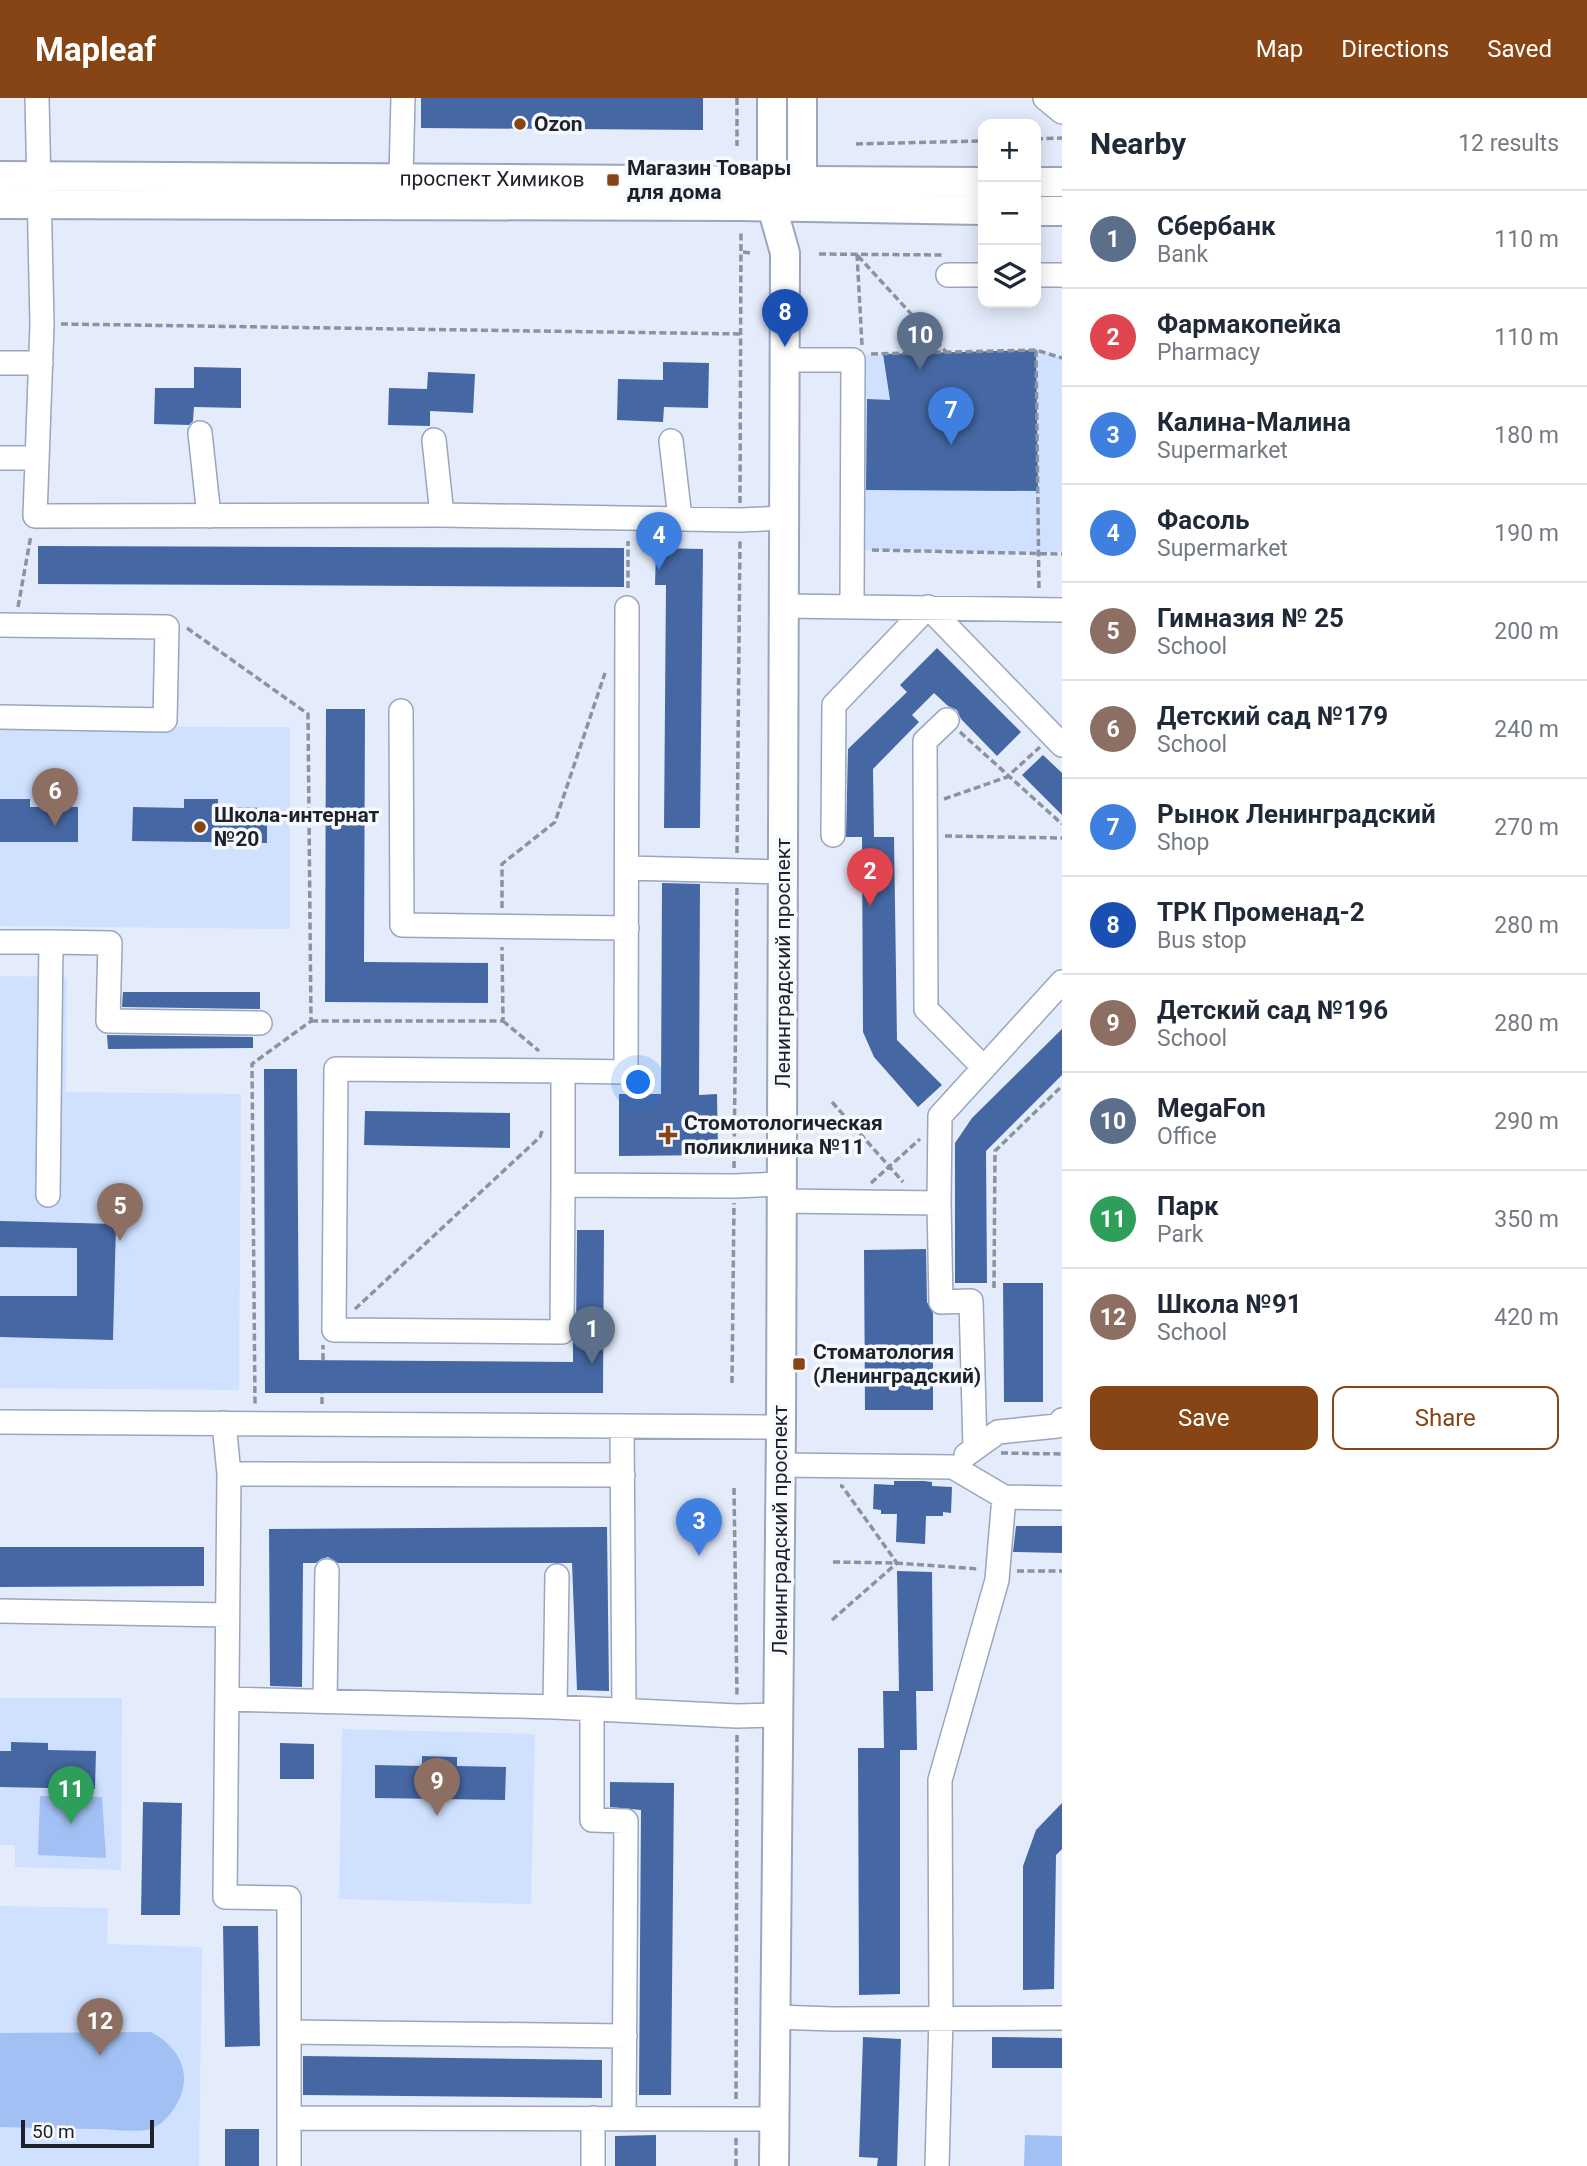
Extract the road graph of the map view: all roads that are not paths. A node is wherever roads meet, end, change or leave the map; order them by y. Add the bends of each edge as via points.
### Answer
1 (37, 98) edge
2 (403, 98) edge
3 (772, 98) edge
4 (802, 98) edge
5 (1045, 98) edge
6 (1062, 112) edge
7 (0, 176) edge
8 (39, 176) junction
9 (401, 178) junction
10 (1041, 182) edge
11 (1062, 182) edge
12 (978, 183) edge
13 (772, 194) junction
14 (802, 194) junction
15 (0, 204) edge
16 (40, 205) junction
17 (978, 210) edge
18 (1041, 211) edge
19 (1062, 211) edge
20 (785, 253) junction
21 (947, 265) road end
22 (978, 274) edge
23 (1041, 275) edge
24 (1062, 275) edge
25 (785, 360) junction
26 (0, 363) edge
27 (41, 363) junction
28 (200, 433) dead end
29 (434, 440) dead end
30 (671, 441) dead end
31 (0, 458) edge
32 (36, 458) junction
33 (442, 515) junction
34 (209, 516) junction
35 (680, 518) junction
36 (784, 518) junction
37 (784, 606) junction
38 (852, 606) junction
39 (928, 607) junction
40 (628, 608) road end
41 (1062, 610) edge
42 (8, 619) edge
43 (401, 711) dead end
44 (0, 717) edge
45 (947, 720) road end
46 (1057, 740) edge
47 (833, 835) dead end
48 (628, 868) junction
49 (783, 873) junction
50 (627, 928) junction
51 (0, 942) edge
52 (51, 942) junction
53 (1062, 982) edge
54 (260, 1023) dead end
55 (984, 1068) junction
56 (563, 1071) junction
57 (563, 1185) junction
58 (782, 1192) junction
59 (48, 1195) dead end
60 (931, 1203) junction
61 (1062, 1420) edge
62 (0, 1422) edge
63 (224, 1423) junction
64 (622, 1426) junction
65 (781, 1427) junction
66 (966, 1456) junction
67 (781, 1465) junction
68 (229, 1474) junction
69 (623, 1475) junction
70 (1004, 1497) junction
71 (1062, 1498) edge
72 (327, 1571) dead end
73 (557, 1576) dead end
74 (0, 1611) edge
75 (227, 1615) junction
76 (227, 1699) junction
77 (325, 1701) junction
78 (555, 1707) junction
79 (592, 1709) junction
80 (624, 1710) junction
81 (778, 1715) junction
82 (776, 2017) junction
83 (941, 2018) junction
84 (1062, 2018) edge
85 (289, 2032) junction
86 (625, 2036) junction
87 (289, 2118) junction
88 (593, 2118) junction
89 (624, 2119) junction
90 (775, 2119) junction
91 (289, 2166) edge
92 (593, 2166) edge
93 (774, 2166) edge
94 (937, 2166) edge

1 - 8 street
2 - 9 street
3 - 13 main road, Ленинградский проспект
4 - 14 main road
5 - 6 street
7 - 8 main road, проспект Химиков
8 - 9 main road, проспект Химиков
8 - 16 street
9 - 13 main road, проспект Химиков
10 - 11 main road
12 - 14 main road, проспект Химиков
13 - 14 main road, проспект Химиков
13 - 16 main road, проспект Химиков
13 - 20 main road, Ленинградский проспект
14 - 17 main road, проспект Химиков
14 - 20 main road
15 - 16 main road, проспект Химиков
16 - 27 street
18 - 19 main road
20 - 25 main road, Ленинградский проспект
21 - 22 street
23 - 24 street
25 - 36 main road, Ленинградский проспект
25 - 38 street via 853,360
26 - 27 street
27 - 32 street
28 - 34 street
29 - 33 street
30 - 35 street
31 - 32 street
32 - 34 street via 34,516
33 - 34 street
33 - 35 street
35 - 36 street
36 - 37 main road, Ленинградский проспект
37 - 38 street
37 - 49 main road, Ленинградский проспект
38 - 39 street
39 - 41 street
39 - 46 street
39 - 47 street via 834,705
40 - 48 street
42 - 44 street via 167,627 165,720
43 - 50 street via 402,925
45 - 55 street via 925,741 926,1009
48 - 49 street
48 - 50 street
49 - 58 main road, Ленинградский проспект
50 - 56 street via 626,1072
51 - 52 street
52 - 54 street via 110,943 108,1021
52 - 59 street
53 - 55 street
55 - 60 street via 940,1116
56 - 57 street
56 - 57 street via 336,1069 334,1330 562,1332
57 - 58 street via 734,1186
58 - 60 street via 850,1202
58 - 65 main road, Ленинградский проспект
60 - 66 street via 940,1302 971,1301
61 - 66 street via 1057,1426 998,1432
62 - 63 street
63 - 64 street
63 - 68 street
64 - 65 street
64 - 69 street
65 - 67 main road, Ленинградский проспект
66 - 67 street
66 - 70 street
67 - 81 main road, Ленинградский проспект
68 - 69 street
68 - 75 street
69 - 80 street
70 - 71 street
70 - 83 street via 998,1571 940,1780
72 - 77 street
73 - 78 street
74 - 75 street
75 - 76 street
76 - 77 street
76 - 85 street via 225,1897 289,1898
77 - 78 street
78 - 79 street
79 - 80 street
79 - 86 street via 592,1820 626,1821
80 - 81 street
81 - 82 main road, Ленинградский проспект
82 - 83 street
82 - 90 main road, Ленинградский проспект
83 - 84 street
83 - 94 street
85 - 86 street
85 - 87 street
86 - 89 street
87 - 88 street
87 - 91 street
88 - 89 street
88 - 92 street
89 - 90 street
90 - 93 main road, Ленинградский проспект

